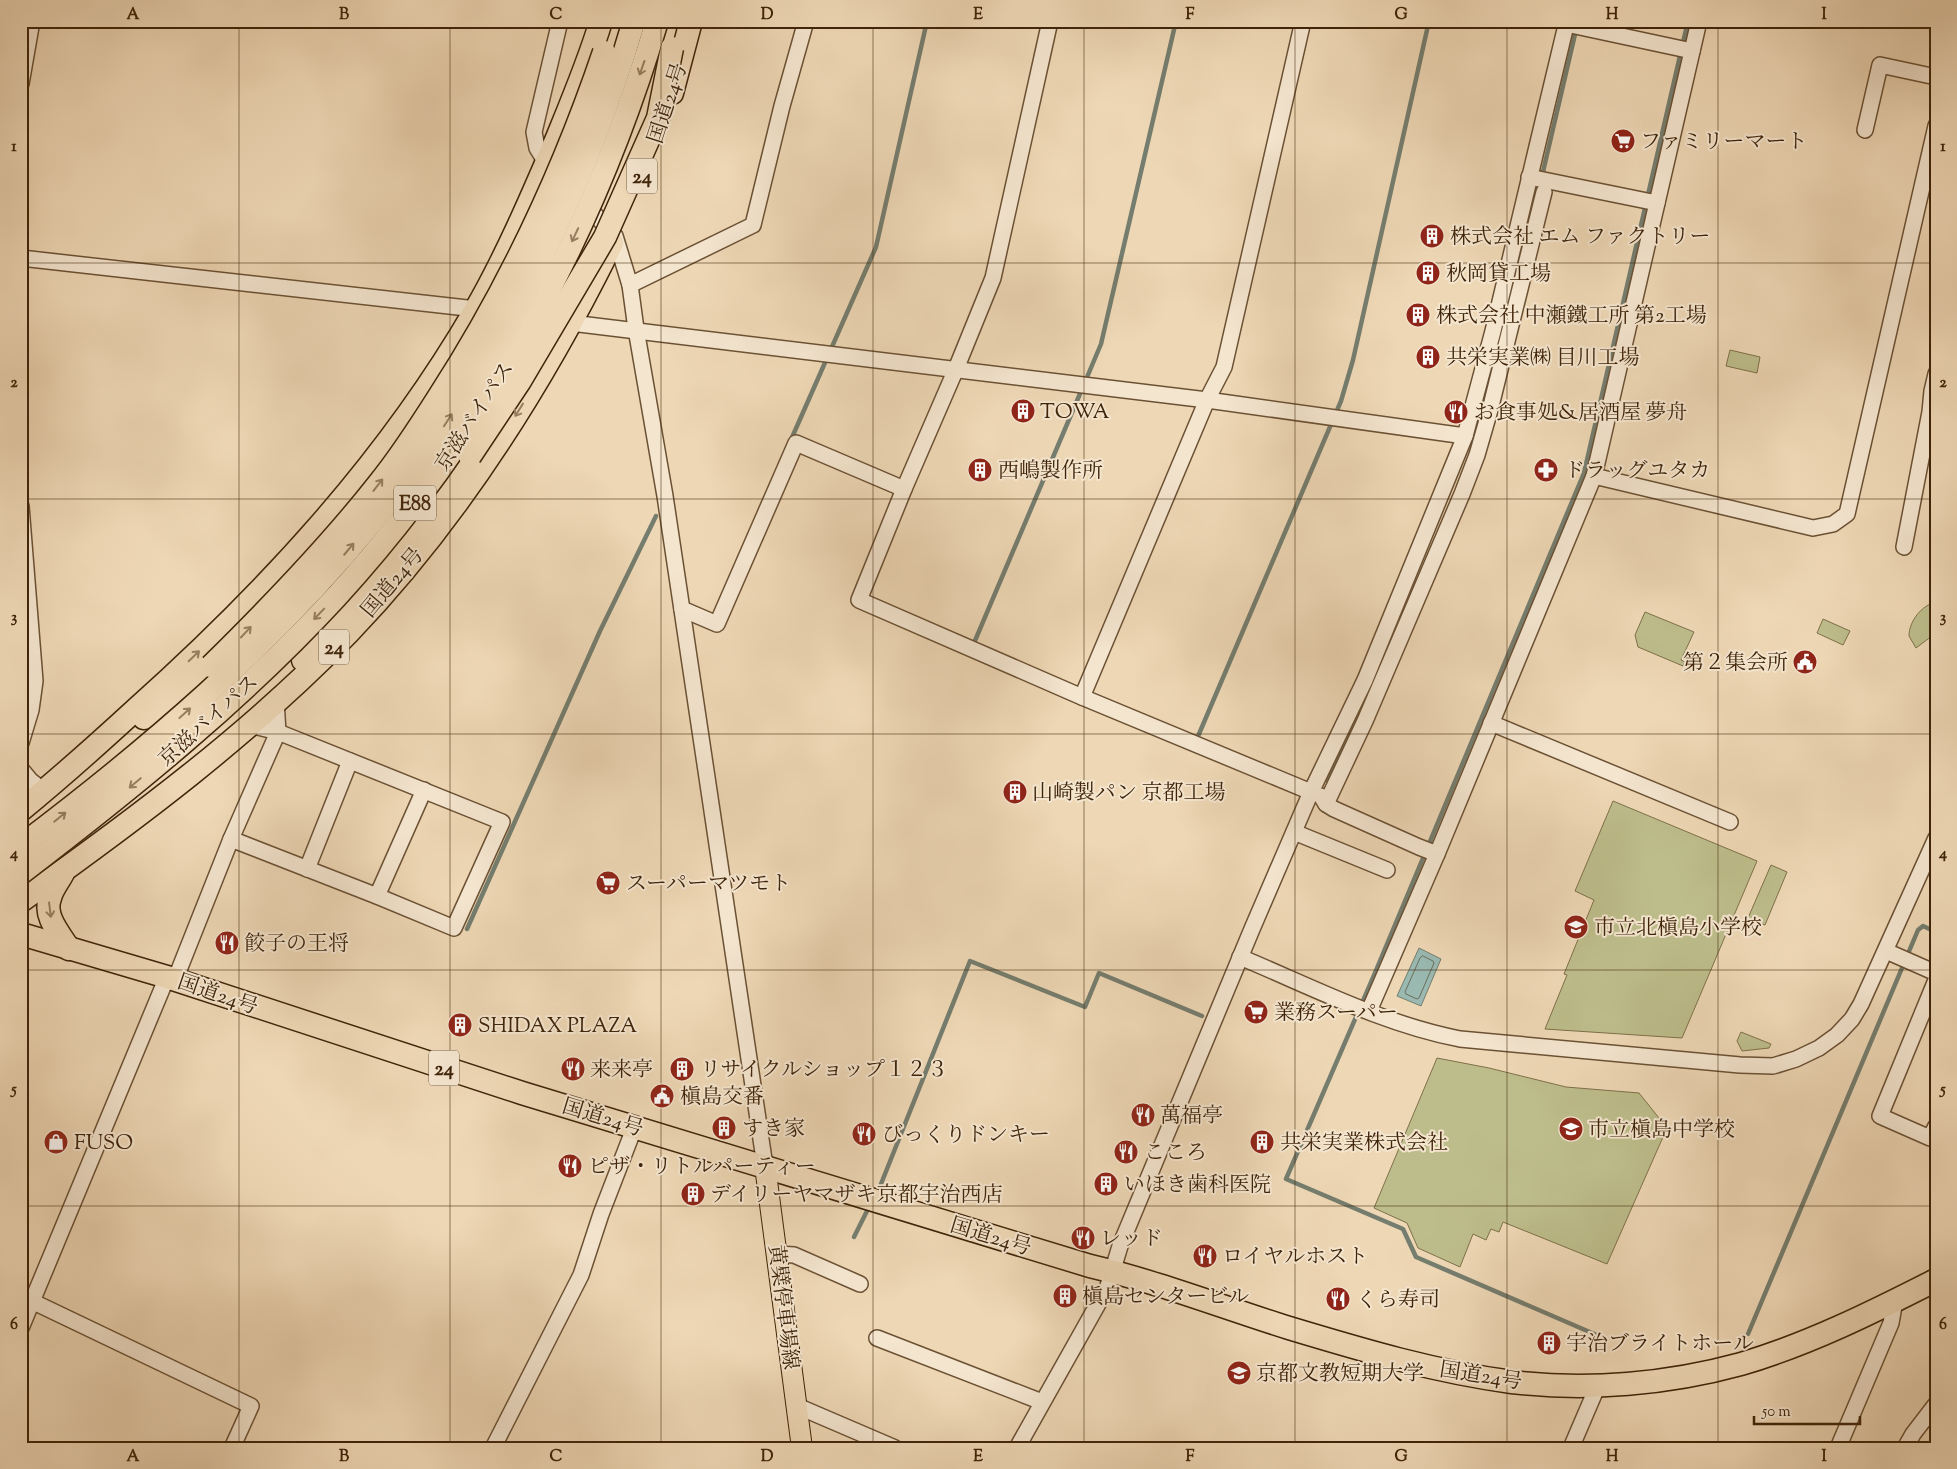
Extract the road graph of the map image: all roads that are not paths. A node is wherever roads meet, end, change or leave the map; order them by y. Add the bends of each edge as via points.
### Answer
1 (32, 21) edge
2 (560, 21) edge
3 (601, 21) edge
4 (614, 21) edge
5 (634, 21) edge
6 (657, 21) edge
7 (680, 21) edge
8 (691, 21) edge
9 (806, 21) edge
10 (1050, 21) edge
11 (1303, 21) edge
12 (1699, 21) edge
13 (1574, 24) edge
14 (1691, 51) junction
15 (1936, 77) edge
16 (21, 84) edge
17 (1936, 126) edge
18 (1865, 130) dead end
19 (546, 164) junction
20 (1539, 182) junction
21 (1657, 203) junction
22 (615, 236) junction
23 (21, 258) edge
24 (1519, 272) junction
25 (630, 285) junction
26 (1511, 306) junction
27 (476, 309) junction
28 (571, 322) junction
29 (636, 329) junction
30 (956, 369) junction
31 (1936, 374) edge
32 (1206, 400) junction
33 (1465, 436) junction
34 (1594, 476) junction
35 (904, 489) junction
36 (21, 506) edge
37 (1904, 547) dead end
38 (24, 567) edge
39 (1413, 590) junction
40 (682, 609) junction
41 (27, 638) edge
42 (1082, 697) junction
43 (276, 701) junction
44 (253, 722) junction
45 (1491, 723) junction
46 (1354, 725) junction
47 (278, 732) junction
48 (21, 743) edge
49 (94, 748) junction
50 (350, 761) junction
51 (21, 770) edge
52 (1313, 789) junction
53 (424, 790) junction
54 (44, 791) junction
55 (1326, 804) junction
56 (21, 810) edge
57 (1730, 822) dead end
58 (1294, 832) junction
59 (1936, 838) edge
60 (231, 839) junction
61 (21, 846) edge
62 (1429, 851) junction
63 (307, 868) junction
64 (65, 870) junction
65 (1387, 870) dead end
66 (21, 873) edge
67 (377, 896) junction
68 (21, 901) edge
69 (21, 934) edge
70 (69, 949) junction
71 (1886, 951) junction
72 (1240, 957) junction
73 (1936, 973) edge
74 (171, 979) junction
75 (1936, 980) edge
76 (1369, 1011) junction
77 (635, 1126) junction
78 (1936, 1126) edge
79 (765, 1166) junction
80 (777, 1254) junction
81 (1113, 1272) junction
82 (1936, 1280) edge
83 (860, 1284) dead end
84 (27, 1299) edge
85 (1895, 1301) junction
86 (21, 1328) edge
87 (877, 1338) dead end
88 (1598, 1385) junction
89 (1042, 1402) junction
90 (1936, 1404) edge
91 (796, 1406) junction
92 (232, 1448) edge
93 (493, 1448) edge
94 (802, 1448) edge
95 (895, 1448) edge
96 (1017, 1448) edge
97 (1571, 1448) edge
98 (1838, 1448) edge
99 (1905, 1448) edge

1 - 16 street
2 - 19 street via 534,132 537,148
3 - 19 highway
49 -> 4 highway, bridge via 155,712 212,666 361,506 407,446 452,376 513,269 545,202 591,90
61 -> 5 highway, 京滋バイパス / E88, bridge via 117,771 254,649 336,565 405,479 465,393 513,313 594,138
6 -> 66 highway, 京滋バイパス / E88, bridge via 620,127 560,267 501,378 424,492 336,596 270,664 144,776
7 - 44 highway, bridge via 658,118 605,237 520,381 470,456 414,529
8 - 22 highway, 国道24号 / 24 via 671,98
9 - 25 street via 753,225
10 - 30 street via 993,278
11 - 32 street via 1224,367
12 - 14 street
13 - 14 street
13 - 20 street
14 - 21 street
15 - 18 street via 1880,65
17 - 34 street via 1847,514 1833,524 1813,528
19 - 22 street
19 - 27 highway
20 - 21 street
20 - 24 street
20 - 24 street
21 - 34 street
22 - 25 street
22 - 28 highway, 国道24号 / 24
23 - 27 street
24 - 26 street
25 - 29 street
26 - 33 street
26 - 39 street via 1490,410 1477,454
49 -> 27 highway via 229,622 340,502 402,422
28 - 29 street
28 -> 43 highway, 国道24号 / 24 via 487,460 420,551 348,632
29 - 30 street
29 - 40 street
30 - 32 street
30 - 35 street
31 - 37 street
32 - 33 street
32 - 42 street
33 - 39 street
34 - 45 street
35 - 40 street via 796,442 717,624
35 - 42 street via 859,600
36 - 38 street
38 - 41 street
39 - 46 street via 1365,680
40 - 79 street
41 - 48 street via 35,681
42 - 52 street
43 - 44 highway, 国道24号 / 24
43 - 47 street
44 - 47 street
44 - 64 highway, 国道24号 / 24
45 - 57 street
45 - 62 street
46 - 52 street
46 - 55 street
47 - 50 street
47 - 60 street
49 - 54 highway
50 - 53 street
50 - 63 street
51 - 54 street
52 - 55 street
52 - 58 street
53 - 67 street
53 - 67 street via 502,822 454,928
54 - 56 highway
55 - 62 street
58 - 65 street
58 - 72 street
59 - 71 street
60 - 63 street
60 - 74 street
62 - 76 street
63 - 67 street
64 - 68 highway, 国道24号 / 24
64 -> 70 highway, 24 via 49,899 49,912
69 - 70 highway, 国道24号 / 24
70 - 74 highway, 国道24号 / 24
71 - 73 street
71 - 76 street via 1861,1004 1837,1035 1819,1048 1773,1066 1460,1038 1412,1027
72 - 76 street
72 - 81 street via 1120,1246
74 - 77 highway, 国道24号 / 24 via 522,1093
74 - 84 street
75 - 78 street via 1880,1116 1930,1138
77 - 79 highway, 国道24号 / 24
77 - 93 street via 581,1274
79 - 80 main road, 黄檗停車場線
79 - 81 highway, 国道24号 / 24
80 - 83 street via 794,1255
80 - 91 main road, 黄檗停車場線
81 - 88 highway, 国道24号 / 24 via 1422,1366 1513,1382
81 - 89 street
82 - 85 highway, 国道24号 / 24
84 - 86 street
84 - 92 street via 251,1406
85 - 88 highway, 国道24号 / 24 via 1790,1348 1740,1364 1684,1377
85 - 98 street via 1891,1323
87 - 89 street
88 - 97 street
89 - 96 street
90 - 99 street
91 - 94 main road, 黄檗停車場線
91 - 95 street

